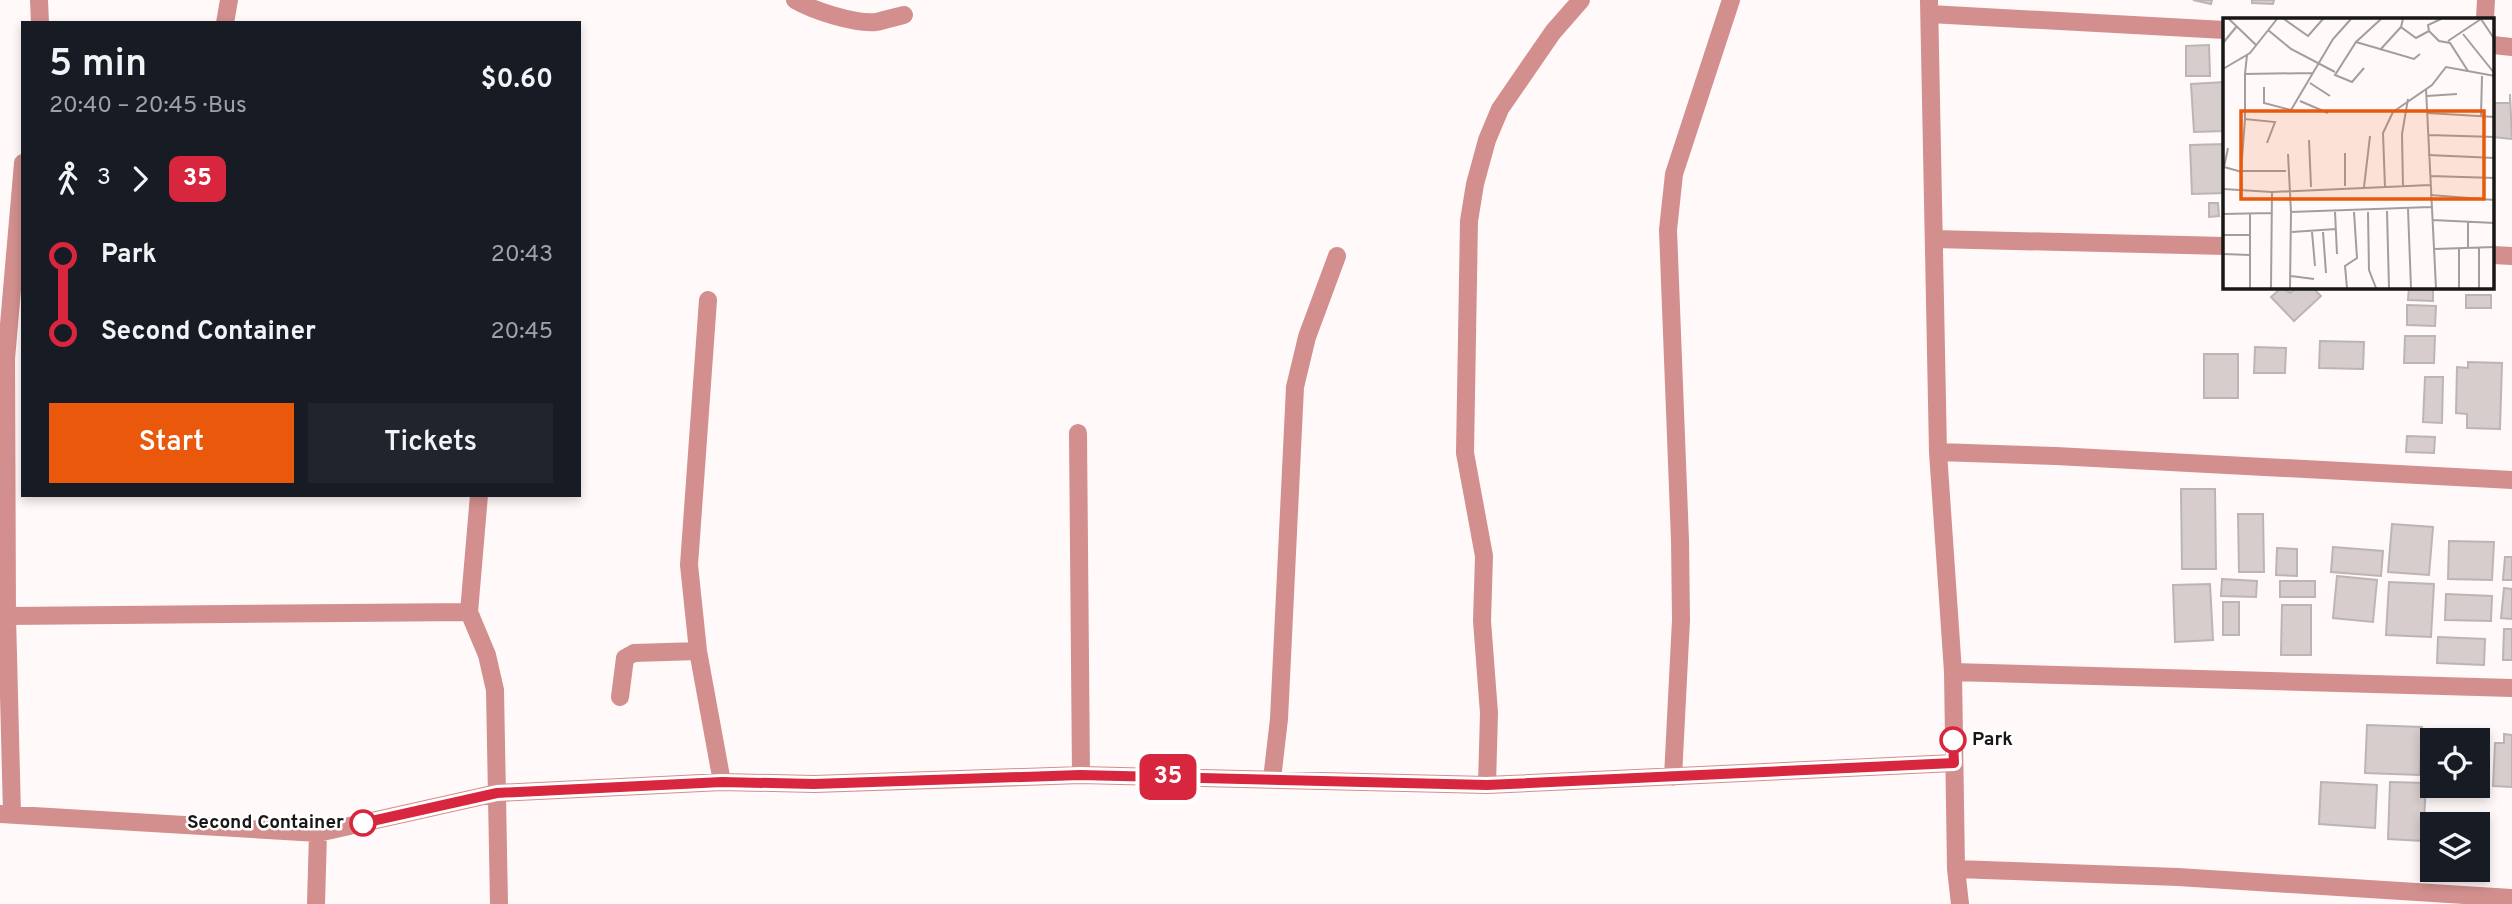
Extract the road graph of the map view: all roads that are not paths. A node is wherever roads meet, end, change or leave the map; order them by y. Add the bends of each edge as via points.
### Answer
1 (39, 0) edge
2 (229, 0) edge
3 (795, 0) edge
4 (1581, 0) edge
5 (1731, 0) edge
6 (2486, 0) edge
7 (1929, 7) edge
8 (904, 15) dead end
9 (2486, 18) edge
10 (40, 21) edge
11 (225, 21) edge
12 (2223, 30) edge
13 (2494, 46) edge
14 (2512, 47) edge
15 (21, 186) edge
16 (1934, 239) junction
17 (2223, 246) edge
18 (2494, 254) edge
19 (1337, 256) dead end
20 (2512, 256) edge
21 (708, 300) dead end
22 (1078, 433) dead end
23 (1938, 452) junction
24 (2512, 480) edge
25 (479, 497) edge
26 (469, 612) junction
27 (5, 626) edge
28 (698, 651) junction
29 (1953, 672) junction
30 (2512, 688) edge
31 (620, 697) dead end
32 (1954, 763) junction
33 (1080, 775) junction
34 (1673, 778) junction
35 (1272, 779) junction
36 (722, 782) junction
37 (1487, 785) junction
38 (497, 793) junction
39 (6, 814) edge
40 (318, 833) junction
41 (1956, 869) junction
42 (2512, 898) edge
43 (316, 904) edge
44 (499, 904) edge
45 (1960, 904) edge

1 - 10 street
2 - 11 street
3 - 8 street via 833,15 874,22
4 - 37 street via 1500,109 1484,151 1469,221 1465,453 1484,556
5 - 34 street via 1674,174 1668,230 1681,620
6 - 9 street
7 - 12 street
7 - 16 street
13 - 14 street
15 - 27 street via 6,359
16 - 17 street
16 - 23 street
18 - 20 street
19 - 35 street via 1307,337 1295,387
21 - 28 street via 689,565
22 - 33 street
23 - 24 street
23 - 29 street
25 - 26 street
26 - 27 street
26 - 38 street via 487,654 495,690
27 - 39 street
28 - 31 street via 634,653 625,658
28 - 36 street
29 - 30 street
29 - 32 street
32 - 34 street
32 - 41 street
33 - 35 street
33 - 36 street via 814,784
34 - 37 street
35 - 37 street
36 - 38 street
38 - 40 street
38 - 44 street
39 - 40 street
40 - 43 street
41 - 42 street via 2178,877
41 - 45 street

